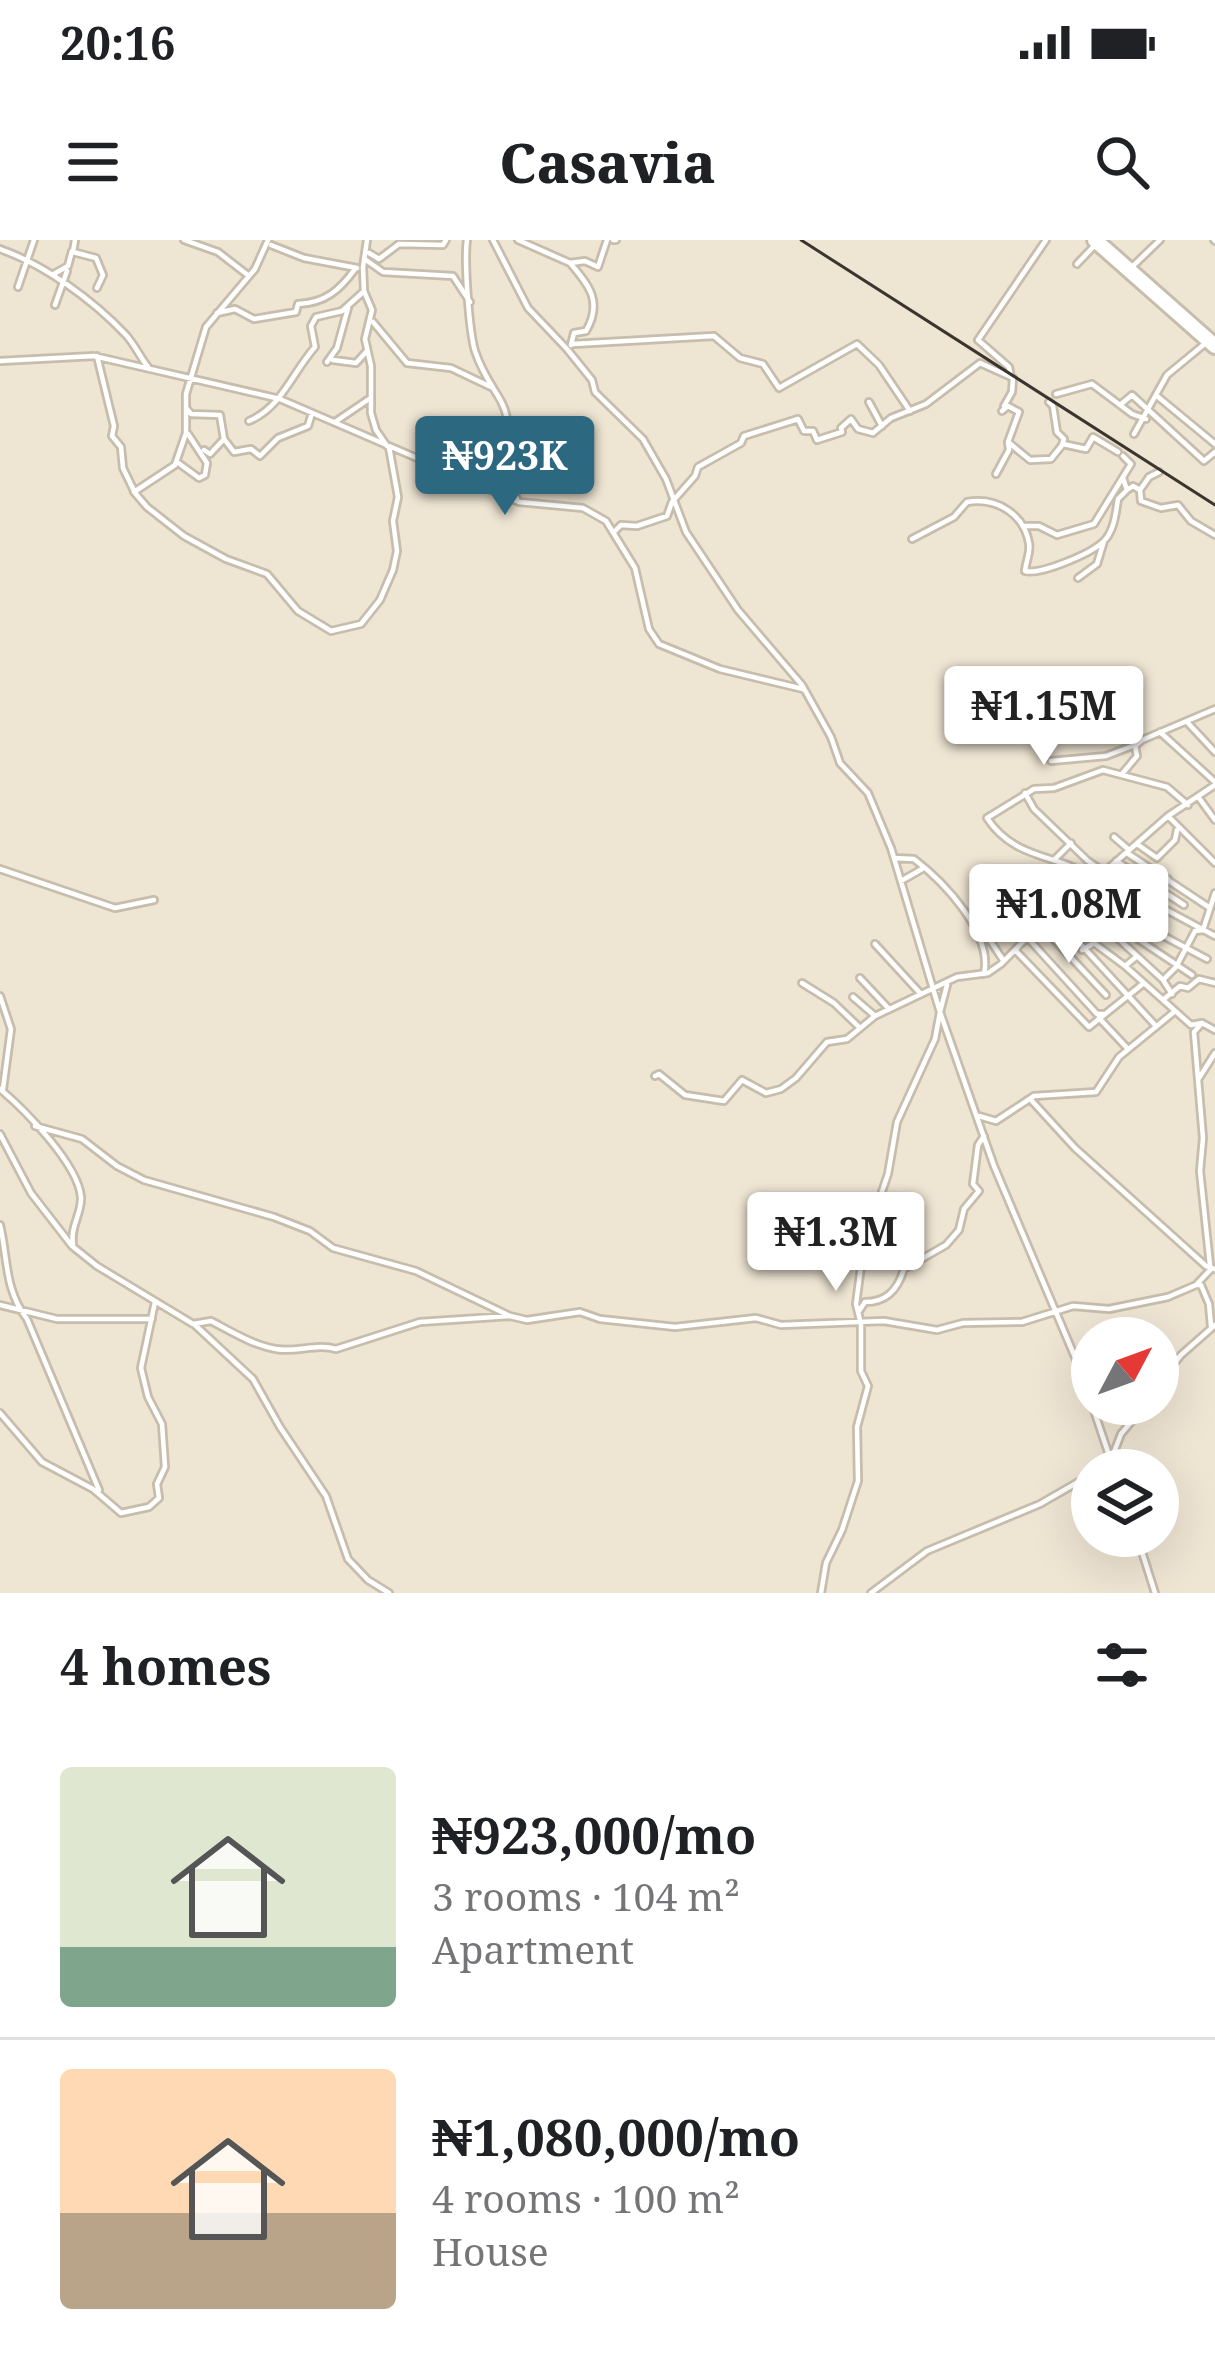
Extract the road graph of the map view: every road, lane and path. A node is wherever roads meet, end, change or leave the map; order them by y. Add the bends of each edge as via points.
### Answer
1 (34, 240) edge
2 (75, 240) edge
3 (184, 240) edge
4 (446, 240) edge
5 (467, 240) edge
6 (493, 240) edge
7 (518, 240) edge
8 (612, 240) edge
9 (1046, 240) edge
10 (1160, 240) edge
11 (1098, 241) edge
12 (268, 242) edge
13 (367, 243) edge
14 (0, 249) edge
15 (27, 261) junction
16 (570, 263) junction
17 (1077, 264) dead end
18 (361, 265) junction
19 (68, 266) junction
20 (1132, 267) junction
21 (52, 275) junction
22 (249, 276) junction
23 (64, 285) junction
24 (18, 287) dead end
25 (97, 288) dead end
26 (364, 291) junction
27 (470, 302) junction
28 (348, 304) junction
29 (55, 305) dead end
30 (372, 310) junction
31 (217, 313) junction
32 (561, 343) junction
33 (1213, 343) edge
34 (572, 345) junction
35 (367, 351) junction
36 (95, 356) junction
37 (573, 356) junction
38 (0, 361) edge
39 (148, 367) junction
40 (1013, 376) junction
41 (193, 378) junction
42 (493, 388) junction
43 (370, 394) junction
44 (1056, 394) dead end
45 (1158, 398) junction
46 (280, 399) junction
47 (868, 402) dead end
48 (1048, 402) dead end
49 (1120, 405) junction
50 (186, 407) junction
51 (910, 411) junction
52 (312, 413) junction
53 (1148, 415) junction
54 (250, 422) dead end
55 (335, 422) junction
56 (882, 426) junction
57 (186, 432) junction
58 (1135, 434) dead end
59 (224, 439) junction
60 (1008, 442) junction
61 (1215, 444) edge
62 (388, 446) junction
63 (1061, 448) junction
64 (204, 450) dead end
65 (1215, 452) edge
66 (1143, 461) dead end
67 (177, 462) junction
68 (1130, 462) junction
69 (1159, 472) dead end
70 (996, 474) dead end
71 (1123, 478) junction
72 (1127, 490) junction
73 (1140, 490) junction
74 (134, 492) junction
75 (519, 502) junction
76 (672, 502) junction
77 (1025, 526) junction
78 (613, 532) junction
79 (1215, 535) edge
80 (912, 539) dead end
81 (1105, 540) junction
82 (1078, 578) dead end
83 (803, 689) junction
84 (1215, 709) edge
85 (1187, 722) junction
86 (1160, 732) junction
87 (1142, 740) junction
88 (1215, 752) edge
89 (1051, 761) dead end
90 (1122, 774) junction
91 (1215, 783) edge
92 (1024, 793) junction
93 (1199, 798) junction
94 (1188, 805) junction
95 (1168, 816) junction
96 (1215, 820) edge
97 (1178, 829) junction
98 (1114, 837) dead end
99 (1070, 843) junction
100 (1132, 848) junction
101 (894, 858) junction
102 (1116, 861) junction
103 (1053, 862) junction
104 (1215, 863) edge
105 (924, 867) junction
106 (0, 869) edge
107 (1104, 869) junction
108 (1168, 879) junction
109 (1095, 880) junction
110 (901, 881) junction
111 (1086, 888) junction
112 (1160, 891) junction
113 (1073, 897) junction
114 (1214, 897) edge
115 (154, 900) dead end
116 (1152, 901) junction
117 (1059, 904) junction
118 (1184, 905) dead end
119 (1012, 906) dead end
120 (1117, 910) junction
121 (1051, 912) junction
122 (1209, 912) junction
123 (1137, 922) junction
124 (1038, 925) junction
125 (1146, 927) junction
126 (976, 929) junction
127 (1209, 933) edge
128 (1026, 936) junction
129 (1094, 943) junction
130 (875, 944) dead end
131 (1018, 944) junction
132 (1185, 948) junction
133 (1082, 950) junction
134 (1136, 957) junction
135 (1207, 959) dead end
136 (1004, 962) junction
137 (1125, 966) junction
138 (1176, 967) junction
139 (984, 974) junction
140 (1192, 975) dead end
141 (860, 978) dead end
142 (1163, 980) junction
143 (802, 982) dead end
144 (1144, 982) junction
145 (1215, 983) edge
146 (947, 985) junction
147 (932, 988) junction
148 (920, 993) junction
149 (1172, 994) junction
150 (1106, 995) dead end
151 (0, 996) edge
152 (1126, 996) junction
153 (853, 997) dead end
154 (1113, 1006) junction
155 (1168, 1006) junction
156 (889, 1009) junction
157 (1093, 1010) dead end
158 (940, 1012) junction
159 (1170, 1014) junction
160 (875, 1016) junction
161 (1100, 1018) junction
162 (1202, 1023) junction
163 (1154, 1025) junction
164 (859, 1027) junction
165 (1215, 1030) edge
166 (1128, 1049) junction
167 (1215, 1053) edge
168 (655, 1076) dead end
169 (1199, 1078) junction
170 (2, 1090) edge
171 (1032, 1101) junction
172 (976, 1114) junction
173 (35, 1126) junction
174 (0, 1134) edge
175 (984, 1136) junction
176 (3, 1148) edge
177 (0, 1225) edge
178 (74, 1247) junction
179 (1212, 1268) edge
180 (1201, 1283) junction
181 (155, 1302) junction
182 (0, 1306) edge
183 (21, 1312) junction
184 (858, 1312) junction
185 (1058, 1312) junction
186 (510, 1316) junction
187 (152, 1319) junction
188 (195, 1324) junction
189 (861, 1324) junction
190 (1213, 1328) edge
191 (1179, 1358) edge
192 (0, 1413) edge
193 (1107, 1449) edge
194 (1071, 1486) edge
195 (105, 1497) junction
196 (1143, 1557) edge
197 (885, 1589) edge
198 (389, 1593) edge
199 (821, 1593) edge
200 (871, 1593) edge
201 (1154, 1593) edge

1 - 15 street
2 - 19 street
2 - 25 street via 73,252 99,263
3 - 22 street
4 - 13 street via 426,248 394,245 379,259
5 - 27 street
6 - 32 street via 525,303
7 - 16 street
8 - 16 street via 598,267
9 - 40 street via 978,340
10 - 20 street
11 - 17 street
11 - 20 highway
11 - 33 highway
12 - 18 street via 304,258
12 - 22 street
13 - 18 street
14 - 15 street
15 - 21 street
15 - 24 street
16 - 34 street via 595,301 592,321 574,333
18 - 26 street
18 - 27 street via 453,276
18 - 31 street via 328,298 298,304 296,312 254,319 235,309
19 - 21 street
19 - 23 street
20 - 33 highway
21 - 23 street
22 - 31 street
23 - 29 street
23 - 39 street via 125,334
26 - 28 street
26 - 30 street
27 - 42 street via 472,340
28 - 35 street via 327,362 356,363
28 - 46 street via 316,316 316,347
30 - 35 street
30 - 42 street via 373,325 407,363 455,369
31 - 41 street
32 - 34 street
32 - 37 street
33 - 45 street via 1170,372
34 - 37 street
34 - 51 street via 714,336 740,358 766,366 779,388 856,344
35 - 43 street
36 - 38 street
36 - 39 street
36 - 74 street
37 - 76 street via 643,439
39 - 41 street
40 - 51 street via 980,363
40 - 60 street via 1002,411 1019,412
41 - 46 street
41 - 50 street
42 - 75 street via 509,432 501,464
43 - 55 street
43 - 62 street via 376,430
44 - 49 street via 1092,384
45 - 53 street
45 - 61 street
46 - 52 street
46 - 54 street
47 - 56 street
48 - 63 street
49 - 53 street
49 - 53 street via 1132,395
50 - 57 street
50 - 59 street via 220,415
51 - 56 street
52 - 55 street
52 - 59 street via 308,426 260,456 234,452
53 - 58 street
53 - 65 street via 1204,461
55 - 62 street
56 - 76 street via 867,433 851,419 823,441 798,419 744,436 698,467
57 - 67 street
57 - 67 street via 206,475
59 - 64 street via 210,454
60 - 63 street via 1030,460 1048,461
60 - 70 street
62 - 74 street via 398,495 393,570 379,602 345,630 313,621 267,574 184,536
62 - 75 street
63 - 68 street via 1086,449 1093,437
66 - 68 street
67 - 74 street
68 - 71 street
69 - 73 street
71 - 72 street
71 - 77 street via 1094,524 1057,535
72 - 73 street
72 - 81 street
73 - 79 street via 1141,501 1178,505
75 - 78 street via 583,508
76 - 78 street via 667,517
76 - 83 street via 731,600
77 - 80 street via 997,504 970,501
77 - 81 street via 1030,573
78 - 83 street via 635,568 659,644
81 - 82 street via 1096,564
83 - 101 street via 840,764 868,793
84 - 85 street
85 - 86 street
85 - 88 street
86 - 87 street
86 - 91 street
87 - 89 street via 1106,756
87 - 90 street
90 - 92 street via 1102,770
90 - 94 street via 1166,787
91 - 93 street
92 - 99 street
92 - 103 street via 987,820 1006,840
93 - 94 street
93 - 96 street
94 - 95 street
95 - 97 street
95 - 100 street
97 - 100 street via 1157,857
97 - 104 street
98 - 100 street
99 - 103 street
99 - 107 street
100 - 102 street
100 - 108 street
101 - 105 street
101 - 110 street
102 - 107 street
102 - 112 street
103 - 109 street
105 - 110 street
105 - 126 street
106 - 115 street via 115,908
107 - 109 street
107 - 116 street
108 - 112 street
108 - 122 street
109 - 111 street
109 - 120 street via 1122,899
110 - 147 street
111 - 113 street
111 - 120 street
112 - 116 street
112 - 118 street
113 - 117 street
113 - 134 street
114 - 122 street
116 - 123 street
116 - 127 street
117 - 121 street
117 - 129 street
119 - 124 street
120 - 123 street
121 - 124 street
121 - 133 street
122 - 127 street
123 - 125 street
124 - 128 street
124 - 150 street
125 - 132 street
125 - 138 street via 1138,939
126 - 136 street
126 - 139 street
127 - 132 street via 1195,931
128 - 131 street
128 - 154 street via 1096,1014
129 - 133 street
129 - 137 street
130 - 148 street
131 - 136 street
131 - 161 street via 1082,1022 1089,1027
132 - 135 street
132 - 138 street
133 - 152 street
134 - 137 street
134 - 142 street
136 - 139 street
137 - 144 street
138 - 140 street
138 - 142 street
139 - 146 street
141 - 156 street
142 - 149 street
143 - 164 street
144 - 152 street
144 - 155 street
145 - 149 street via 1198,979
146 - 147 street
146 - 158 street
147 - 148 street
147 - 158 street
148 - 156 street
149 - 155 street via 1164,998
151 - 170 street via 11,1035
152 - 154 street
152 - 163 street
153 - 160 street
154 - 161 street
155 - 159 street
156 - 160 street
157 - 161 street
158 - 172 street
158 - 184 street via 897,1121 863,1244
159 - 162 street
159 - 163 street
160 - 164 street
161 - 166 street
162 - 165 street
162 - 169 street via 1194,1032
163 - 166 street
164 - 168 street via 827,1042 771,1094 745,1079 724,1101 690,1097
166 - 171 street via 1096,1092
167 - 169 street
169 - 179 street
170 - 173 street
171 - 172 street via 996,1121
171 - 179 street
172 - 175 street
173 - 178 street via 81,1193
173 - 186 street via 82,1139 144,1180 310,1231 333,1248 451,1285
174 - 176 street
175 - 184 street via 973,1184 979,1192 959,1230 940,1251 904,1269 888,1297
175 - 185 street
176 - 178 street
177 - 183 street via 8,1285
178 - 181 street
179 - 180 street
180 - 185 street via 1168,1298
180 - 190 street
181 - 187 street
181 - 188 street
182 - 183 street
183 - 187 street
183 - 195 street
184 - 189 street
185 - 189 street via 937,1330
185 - 193 street
186 - 188 street via 419,1322 336,1349 274,1349 212,1321
186 - 189 street via 580,1312 675,1327 756,1318
187 - 195 street via 141,1368 162,1424 159,1498 124,1514
188 - 198 street via 254,1379 326,1496 348,1559
189 - 199 street via 868,1386 856,1427 858,1481
190 - 191 street
192 - 195 street via 41,1462
194 - 197 street via 932,1548
196 - 201 street
197 - 200 street

